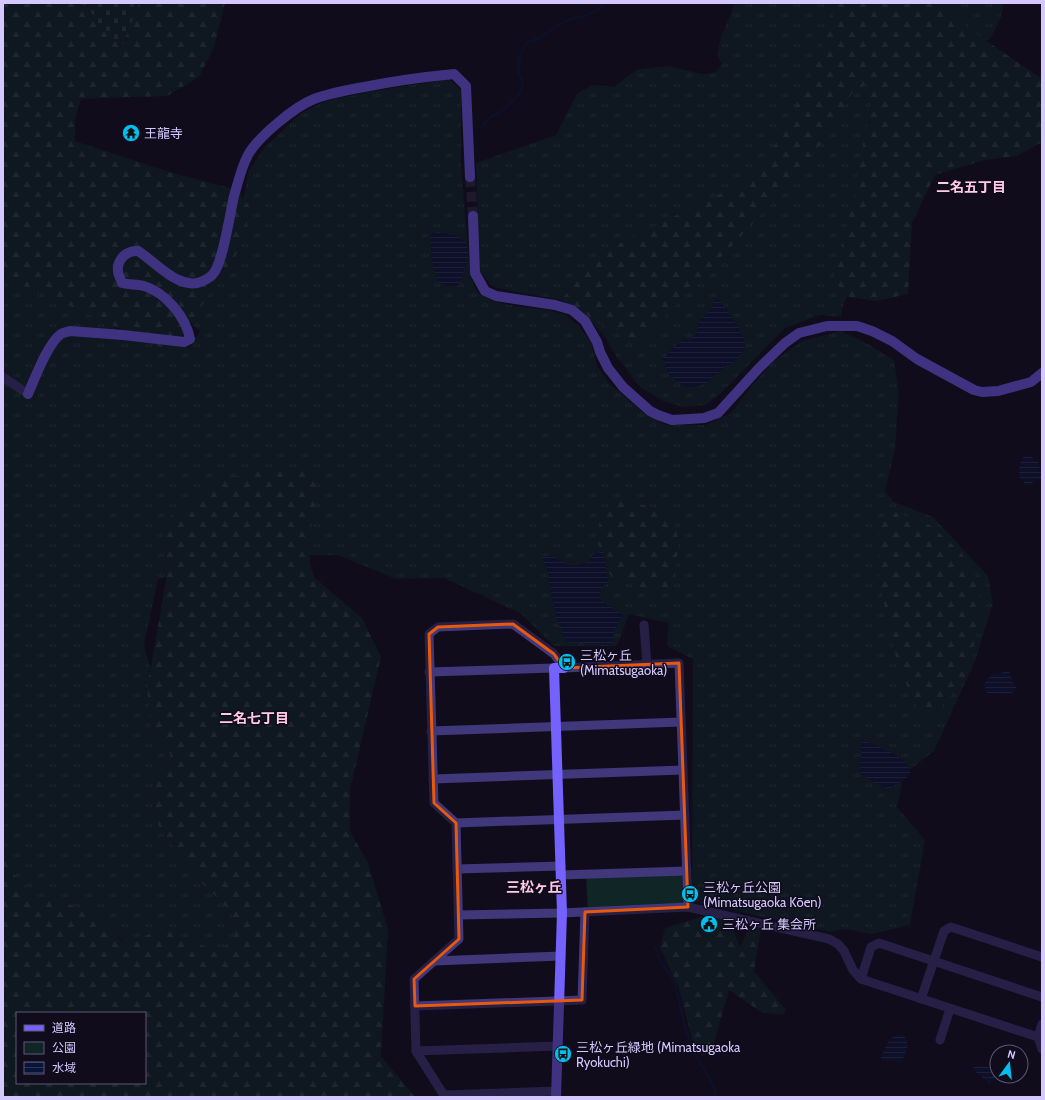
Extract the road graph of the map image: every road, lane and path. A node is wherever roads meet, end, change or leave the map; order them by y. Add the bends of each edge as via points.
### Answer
1 (470, 177) tunnel mouth
2 (473, 216) tunnel mouth
3 (1042, 373) edge
4 (3, 377) edge
5 (28, 394) joint
6 (644, 626) dead end
7 (647, 664) junction
8 (559, 668) junction
9 (429, 672) junction
10 (682, 722) junction
11 (556, 726) junction
12 (431, 730) junction
13 (683, 770) junction
14 (558, 775) junction
15 (433, 779) junction
16 (685, 815) junction
17 (559, 820) junction
18 (456, 823) junction
19 (457, 869) junction
20 (561, 870) junction
21 (687, 871) junction
22 (688, 907) junction
23 (585, 912) junction
24 (562, 913) junction
25 (458, 915) junction
26 (560, 956) junction
27 (1042, 957) edge
28 (434, 961) junction
29 (934, 962) junction
30 (861, 979) junction
31 (1042, 997) edge
32 (921, 999) junction
33 (560, 1001) junction
34 (415, 1006) junction
35 (950, 1009) junction
36 (1042, 1024) edge
37 (1038, 1037) junction
38 (940, 1040) dead end
39 (558, 1046) junction
40 (1042, 1049) edge
41 (416, 1051) junction
42 (556, 1094) edge
43 (445, 1096) edge

1 - 5 street via 466,86 454,74 418,77 314,99 272,128 248,156 235,195 220,261 214,274 193,284 178,281 138,251 127,252 120,261 118,272 122,284 150,288 171,303 176,308 190,339 184,342 70,331 62,333 48,350
2 - 3 street via 475,273 485,290 496,296 572,310 585,321 608,368 623,386 650,411 672,420 704,418 718,413 784,343 799,333 827,326 857,326 872,331 892,341 917,359 982,392 998,391 1031,382
4 - 5 street
6 - 7 street
7 - 8 street
7 - 10 street via 679,663
8 - 9 street
8 - 9 street via 554,654 513,624 438,627 429,634
8 - 11 street
9 - 12 street
10 - 11 street
10 - 13 street
11 - 12 street
11 - 14 street
12 - 15 street
13 - 14 street
13 - 16 street
14 - 15 street
14 - 17 street
15 - 18 street via 434,803
16 - 17 street
16 - 21 street
17 - 18 street
17 - 20 street
18 - 19 street
19 - 20 street
19 - 25 street
20 - 21 street
20 - 24 street
21 - 22 street
22 - 23 street
22 - 30 street via 829,939 844,951 853,970
23 - 24 street
23 - 33 street via 582,1000
24 - 25 street
24 - 26 street
25 - 28 street via 459,939
26 - 28 street
26 - 33 street
27 - 29 street via 951,927 944,931
28 - 34 street via 414,980
29 - 30 street via 879,944 871,947
29 - 31 street
29 - 32 street
30 - 32 street
32 - 35 street
33 - 34 street
33 - 39 street
34 - 41 street
35 - 37 street
35 - 38 street
36 - 37 street
37 - 40 street
39 - 41 street
39 - 42 street
41 - 43 street
42 - 43 street

